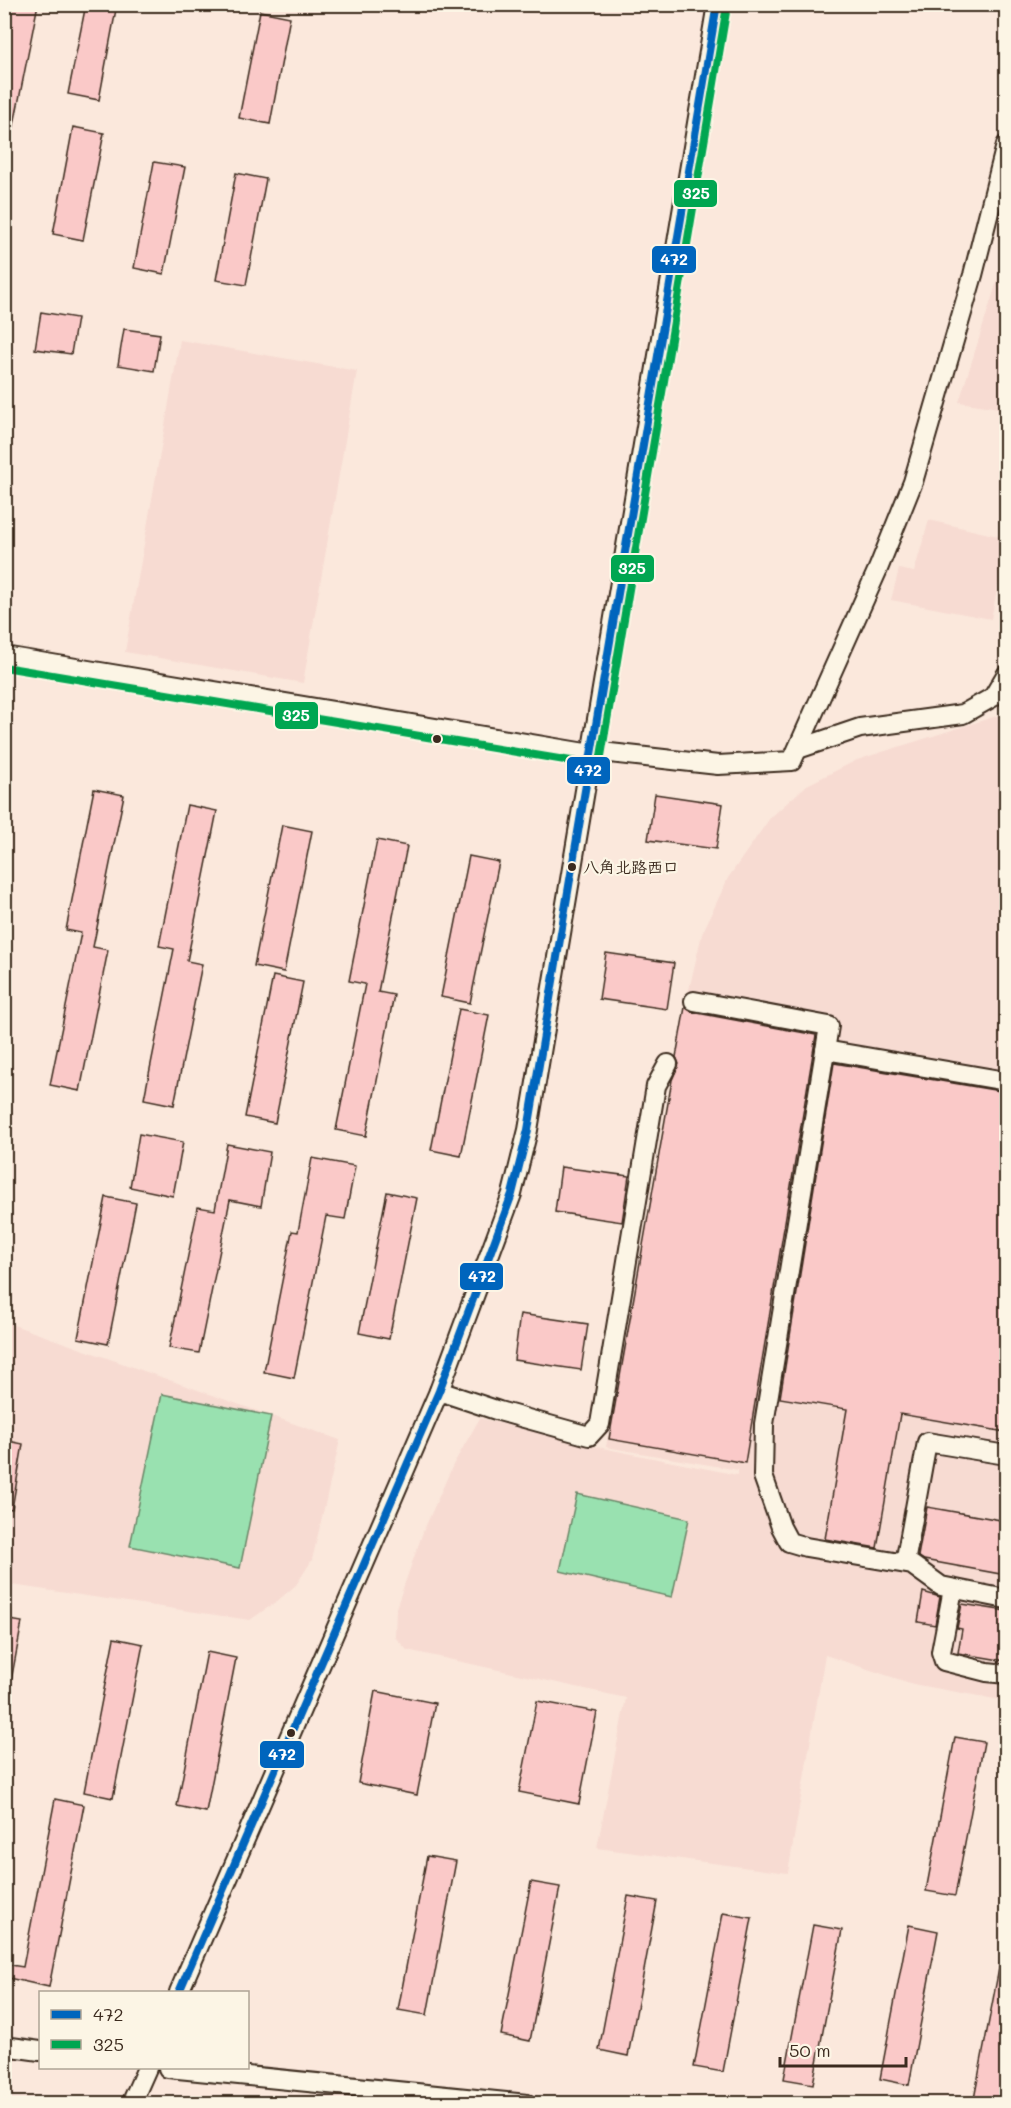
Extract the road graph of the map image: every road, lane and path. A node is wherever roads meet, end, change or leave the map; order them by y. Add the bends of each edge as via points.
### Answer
1 (717, 4) edge
2 (1006, 145) edge
3 (4, 656) edge
4 (1006, 675) edge
5 (798, 748) junction
6 (591, 754) junction
7 (694, 1001) dead end
8 (825, 1050) junction
9 (668, 1064) dead end
10 (1006, 1081) edge
11 (440, 1391) junction
12 (1006, 1455) edge
13 (904, 1563) junction
14 (952, 1589) junction
15 (1006, 1599) edge
16 (1006, 1674) edge
17 (179, 1991) edge
18 (4, 2046) edge
19 (39, 2051) edge
20 (146, 2069) edge
21 (188, 2069) edge
22 (131, 2103) edge
23 (527, 2103) edge

1 - 6 street
2 - 5 street via 913,482
3 - 6 street
4 - 5 street via 993,697 963,714 860,728
5 - 6 street via 792,761 718,765
6 - 11 street via 528,1130 512,1194
7 - 8 street via 829,1026
8 - 10 street
8 - 13 street via 764,1424 764,1476 789,1542
9 - 11 street via 656,1086 600,1424 589,1436
11 - 17 street
12 - 13 street via 927,1442
13 - 14 street via 940,1586
14 - 15 street
14 - 16 street via 941,1652 944,1661
18 - 19 street
20 - 22 street
21 - 23 street

